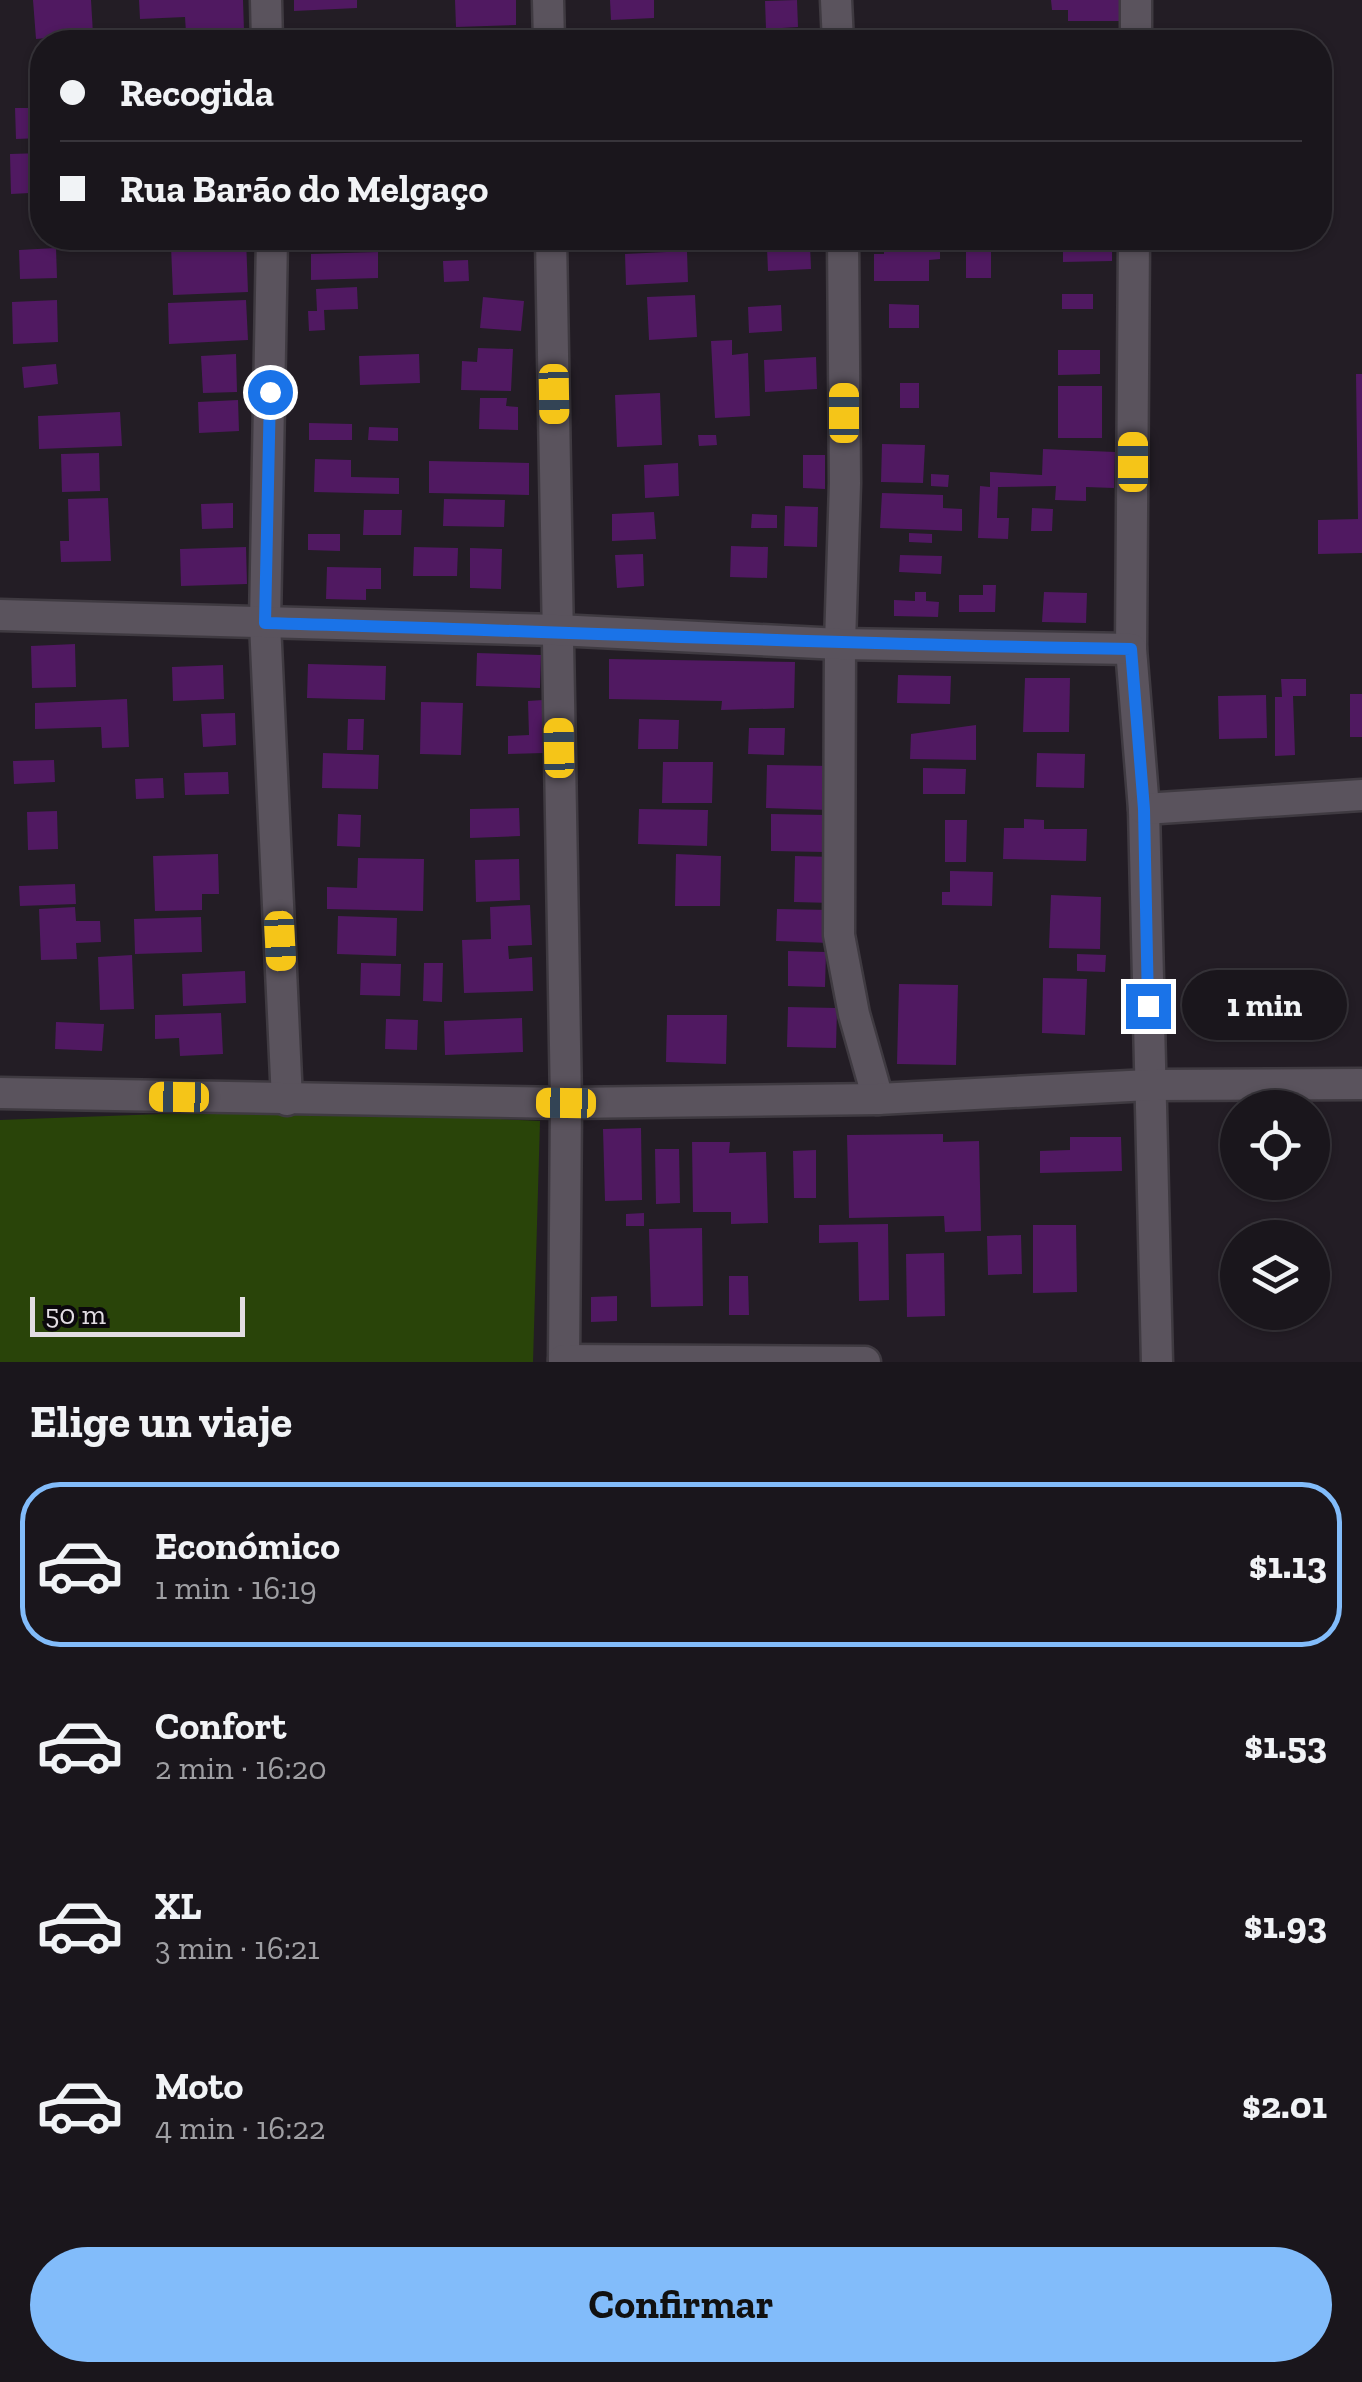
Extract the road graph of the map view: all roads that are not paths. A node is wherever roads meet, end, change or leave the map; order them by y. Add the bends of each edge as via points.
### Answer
1 (266, 0) edge
2 (548, 0) edge
3 (836, 0) edge
4 (1136, 0) edge
5 (267, 30) edge
6 (549, 30) edge
7 (837, 30) edge
8 (1136, 30) edge
9 (272, 250) edge
10 (551, 250) edge
11 (842, 250) edge
12 (1134, 250) edge
13 (0, 615) edge
14 (265, 623) junction
15 (557, 630) junction
16 (840, 644) junction
17 (1131, 649) junction
18 (1362, 795) edge
19 (1144, 809) junction
20 (1362, 1084) edge
21 (1149, 1085) junction
22 (0, 1093) edge
23 (287, 1100) junction
24 (878, 1100) junction
25 (566, 1103) junction
26 (564, 1361) edge
27 (866, 1362) edge
28 (1156, 1362) edge

1 - 5 street
2 - 6 street
3 - 7 street
4 - 8 street
9 - 14 street
10 - 15 street
11 - 16 street
12 - 17 street
13 - 14 street
14 - 15 street
14 - 23 street
15 - 16 street
15 - 25 street
16 - 17 street
16 - 24 street via 838,935
17 - 19 street
18 - 19 street
19 - 21 street
20 - 21 street
21 - 24 street
21 - 28 street
22 - 23 street
23 - 25 street
24 - 25 street
25 - 26 street
26 - 27 street

